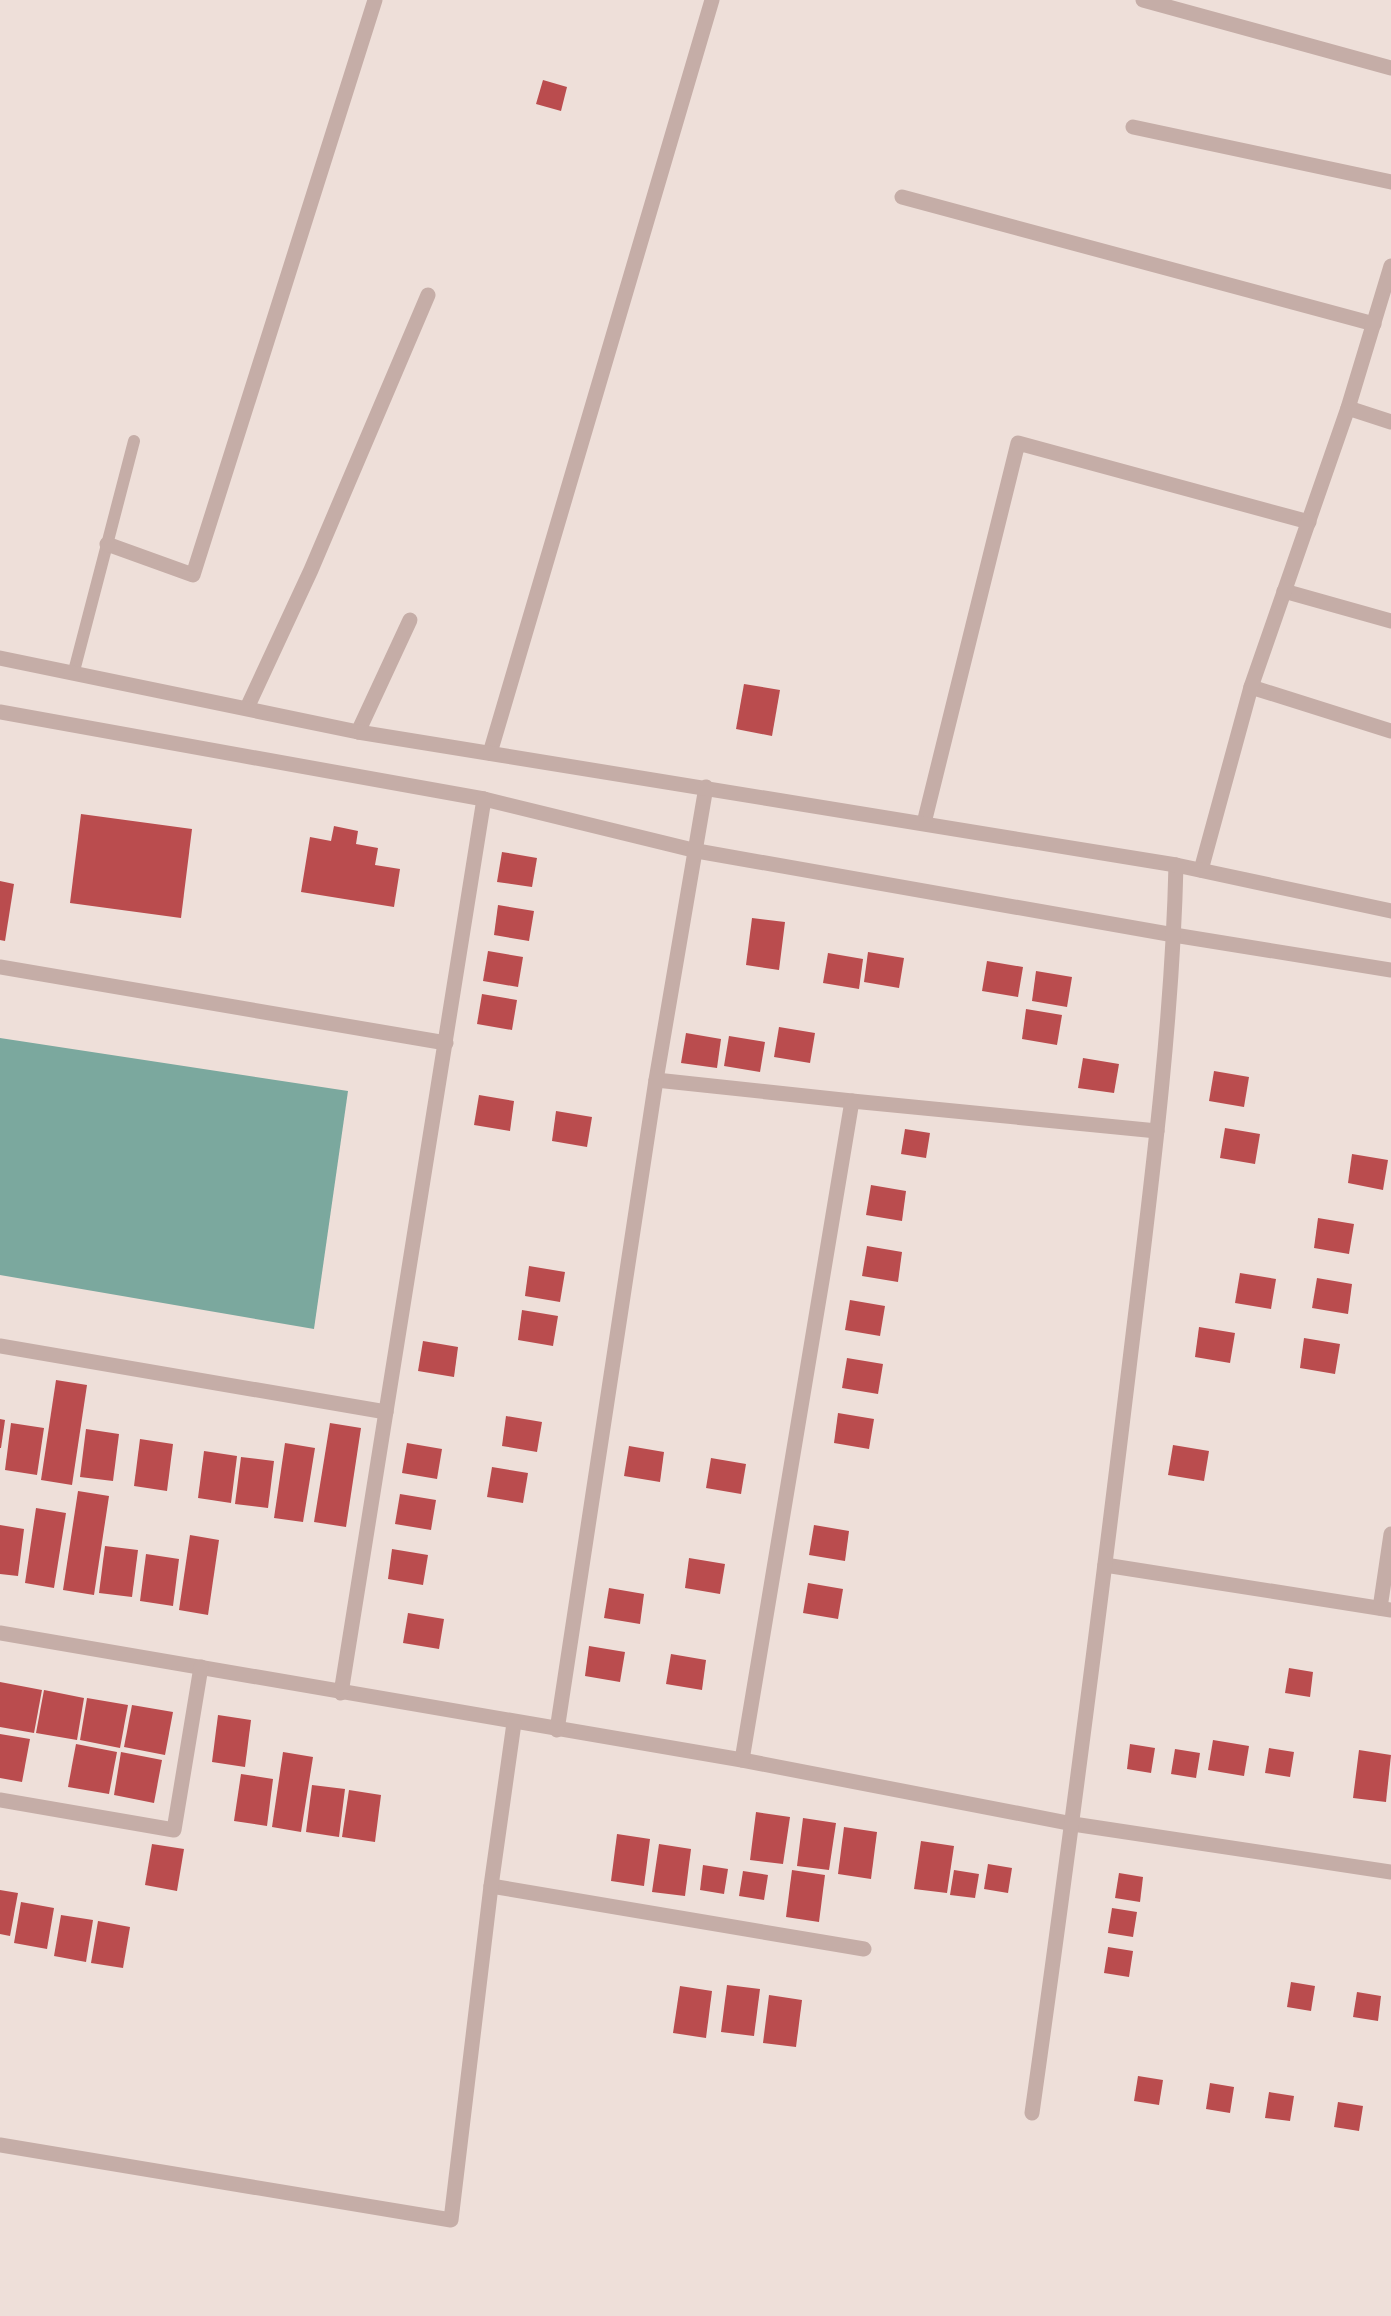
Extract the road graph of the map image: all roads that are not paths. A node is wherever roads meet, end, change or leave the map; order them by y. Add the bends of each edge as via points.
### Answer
1 (375, 0) edge
2 (712, 0) edge
3 (1143, 0) edge
4 (1391, 68) edge
5 (1133, 127) dead end
6 (1391, 182) edge
7 (902, 197) dead end
8 (1391, 266) edge
9 (428, 295) dead end
10 (1374, 324) junction
11 (1348, 408) junction
12 (1391, 422) edge
13 (134, 441) dead end
14 (1309, 522) junction
15 (107, 544) junction
16 (1284, 591) junction
17 (410, 620) dead end
18 (1391, 621) edge
19 (0, 658) edge
20 (74, 672) junction
21 (1251, 687) junction
22 (247, 708) junction
23 (0, 712) edge
24 (1391, 730) edge
25 (358, 732) junction
26 (490, 753) junction
27 (706, 787) junction
28 (484, 799) junction
29 (924, 823) junction
30 (697, 850) junction
31 (1176, 866) junction
32 (1201, 870) junction
33 (1391, 911) edge
34 (1174, 935) junction
35 (0, 967) edge
36 (1391, 970) edge
37 (446, 1043) junction
38 (656, 1080) junction
39 (852, 1101) junction
40 (1157, 1131) junction
41 (0, 1346) edge
42 (386, 1412) junction
43 (1391, 1534) edge
44 (1105, 1565) junction
45 (1385, 1609) edge
46 (0, 1633) edge
47 (201, 1667) junction
48 (341, 1694) junction
49 (514, 1723) junction
50 (557, 1730) junction
51 (742, 1760) junction
52 (0, 1800) edge
53 (1073, 1824) junction
54 (1391, 1872) edge
55 (491, 1887) junction
56 (864, 1949) dead end
57 (1032, 2113) dead end
58 (0, 2145) edge

1 - 15 street via 193,575
2 - 26 street
3 - 4 street
5 - 6 street
7 - 10 street
8 - 10 street
9 - 22 street via 311,570
10 - 11 street
11 - 12 street
11 - 14 street
13 - 15 lane
14 - 16 street
14 - 29 street via 1018,443
15 - 20 lane
16 - 18 street
16 - 21 street
17 - 25 street
19 - 20 street
20 - 22 street
21 - 24 street
21 - 32 street
22 - 25 street
23 - 28 street
25 - 26 street
26 - 27 street
27 - 29 street
27 - 30 street
28 - 30 street
28 - 37 street
29 - 31 street
30 - 34 street
30 - 38 street
31 - 32 street
31 - 34 street
32 - 33 street
34 - 36 street
34 - 40 street
35 - 37 street
37 - 42 street
38 - 39 street
38 - 50 street
39 - 40 street
39 - 51 street
40 - 44 street
41 - 42 street
42 - 48 street
43 - 45 street
44 - 45 street
44 - 53 street
46 - 47 street
47 - 48 street
47 - 52 street via 174,1830
48 - 49 street
49 - 50 street
49 - 55 street
50 - 51 street
51 - 53 street
53 - 54 street
53 - 57 street
55 - 56 street
55 - 58 street via 451,2220

